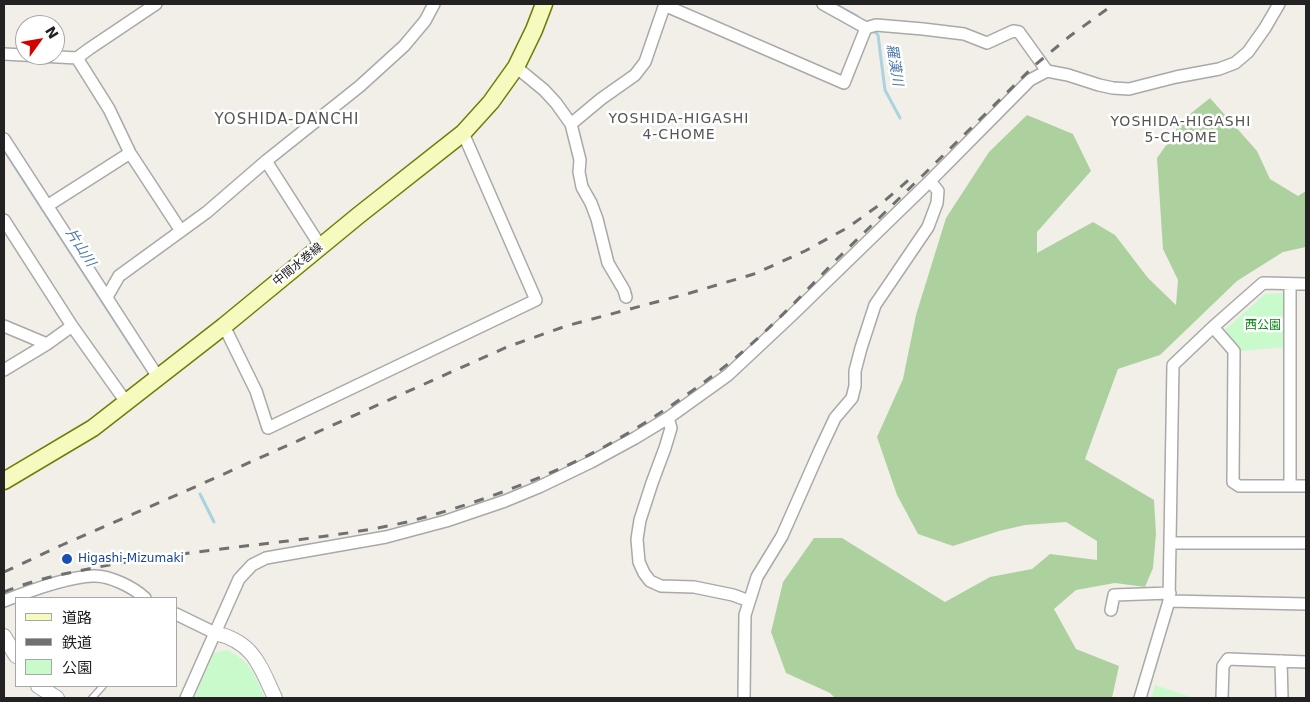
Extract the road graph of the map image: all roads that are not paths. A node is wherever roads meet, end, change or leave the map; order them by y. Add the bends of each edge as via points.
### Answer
1 (156, 4) edge
2 (434, 4) edge
3 (544, 4) edge
4 (823, 4) edge
5 (1279, 4) edge
6 (665, 5) edge
7 (866, 28) junction
8 (4, 54) edge
9 (77, 58) junction
10 (516, 67) junction
11 (1047, 71) junction
12 (571, 124) junction
13 (463, 133) junction
14 (4, 139) edge
15 (130, 152) junction
16 (266, 161) junction
17 (930, 180) junction
18 (47, 206) junction
19 (4, 220) edge
20 (181, 231) junction
21 (321, 247) junction
22 (1290, 284) junction
23 (1306, 284) edge
24 (107, 297) junction
25 (626, 297) dead end
26 (4, 326) edge
27 (72, 326) junction
28 (224, 326) junction
29 (1213, 327) junction
30 (47, 344) junction
31 (4, 370) edge
32 (158, 378) junction
33 (126, 402) junction
34 (668, 418) junction
35 (4, 480) edge
36 (1290, 486) junction
37 (1306, 486) edge
38 (1171, 542) junction
39 (1306, 543) edge
40 (15, 597) edge
41 (144, 597) edge
42 (1170, 597) junction
43 (749, 601) junction
44 (1306, 604) edge
45 (1111, 610) dead end
46 (178, 615) edge
47 (215, 633) junction
48 (4, 636) edge
49 (15, 654) edge
50 (1281, 662) junction
51 (1306, 662) edge
52 (40, 687) edge
53 (102, 687) edge
54 (57, 698) edge
55 (92, 698) edge
56 (186, 698) edge
57 (276, 698) edge
58 (744, 698) edge
59 (1140, 698) edge
60 (1222, 698) edge
61 (1282, 698) edge

1 - 9 street
2 - 16 street via 404,46 360,86
3 - 10 main road, 中間水巻線
4 - 7 street
5 - 11 street via 1248,52 1235,63 1219,69 1129,89 1098,85
6 - 7 street via 844,83
6 - 12 street via 645,62 635,76 601,98
7 - 11 street via 876,25 964,34 987,43 1013,31 1018,32
8 - 9 street
9 - 15 street via 109,109
10 - 12 street via 544,90
10 - 13 main road, 中間水巻線
11 - 17 street via 1030,80
12 - 25 street via 580,160 582,187 597,219 608,263
13 - 21 main road, 中間水巻線
13 - 28 street via 536,300 268,428 256,391
14 - 18 street
15 - 18 street
15 - 20 street
16 - 20 street
16 - 21 street
17 - 34 street via 728,375
17 - 43 street via 938,191 928,226 875,305 855,371 852,398 835,418 782,536 757,577
18 - 24 street
19 - 27 street
20 - 24 street via 118,276
21 - 28 main road, 中間水巻線
22 - 23 street
22 - 29 street via 1263,283
22 - 36 street
24 - 32 street
26 - 30 street
27 - 30 street
27 - 33 street
28 - 32 main road, 中間水巻線
29 - 36 street via 1234,351 1233,482 1239,486
29 - 38 street via 1173,365
30 - 31 street
32 - 33 main road, 中間水巻線
33 - 35 main road, 中間水巻線 via 93,428
34 - 43 street via 670,428 665,448 637,539 639,562 650,581 661,586 694,588
34 - 47 street via 592,462 505,501 386,538 259,561 238,579
36 - 37 street
38 - 39 street
38 - 42 street
40 - 41 street via 94,576 116,581
42 - 44 street
42 - 45 street via 1114,595
42 - 59 street
43 - 58 street via 745,615
46 - 47 street
47 - 56 street
47 - 57 street via 229,636 248,649
48 - 49 street
50 - 51 street
50 - 60 street via 1228,659 1223,666
50 - 61 street
52 - 54 street
53 - 55 lane

